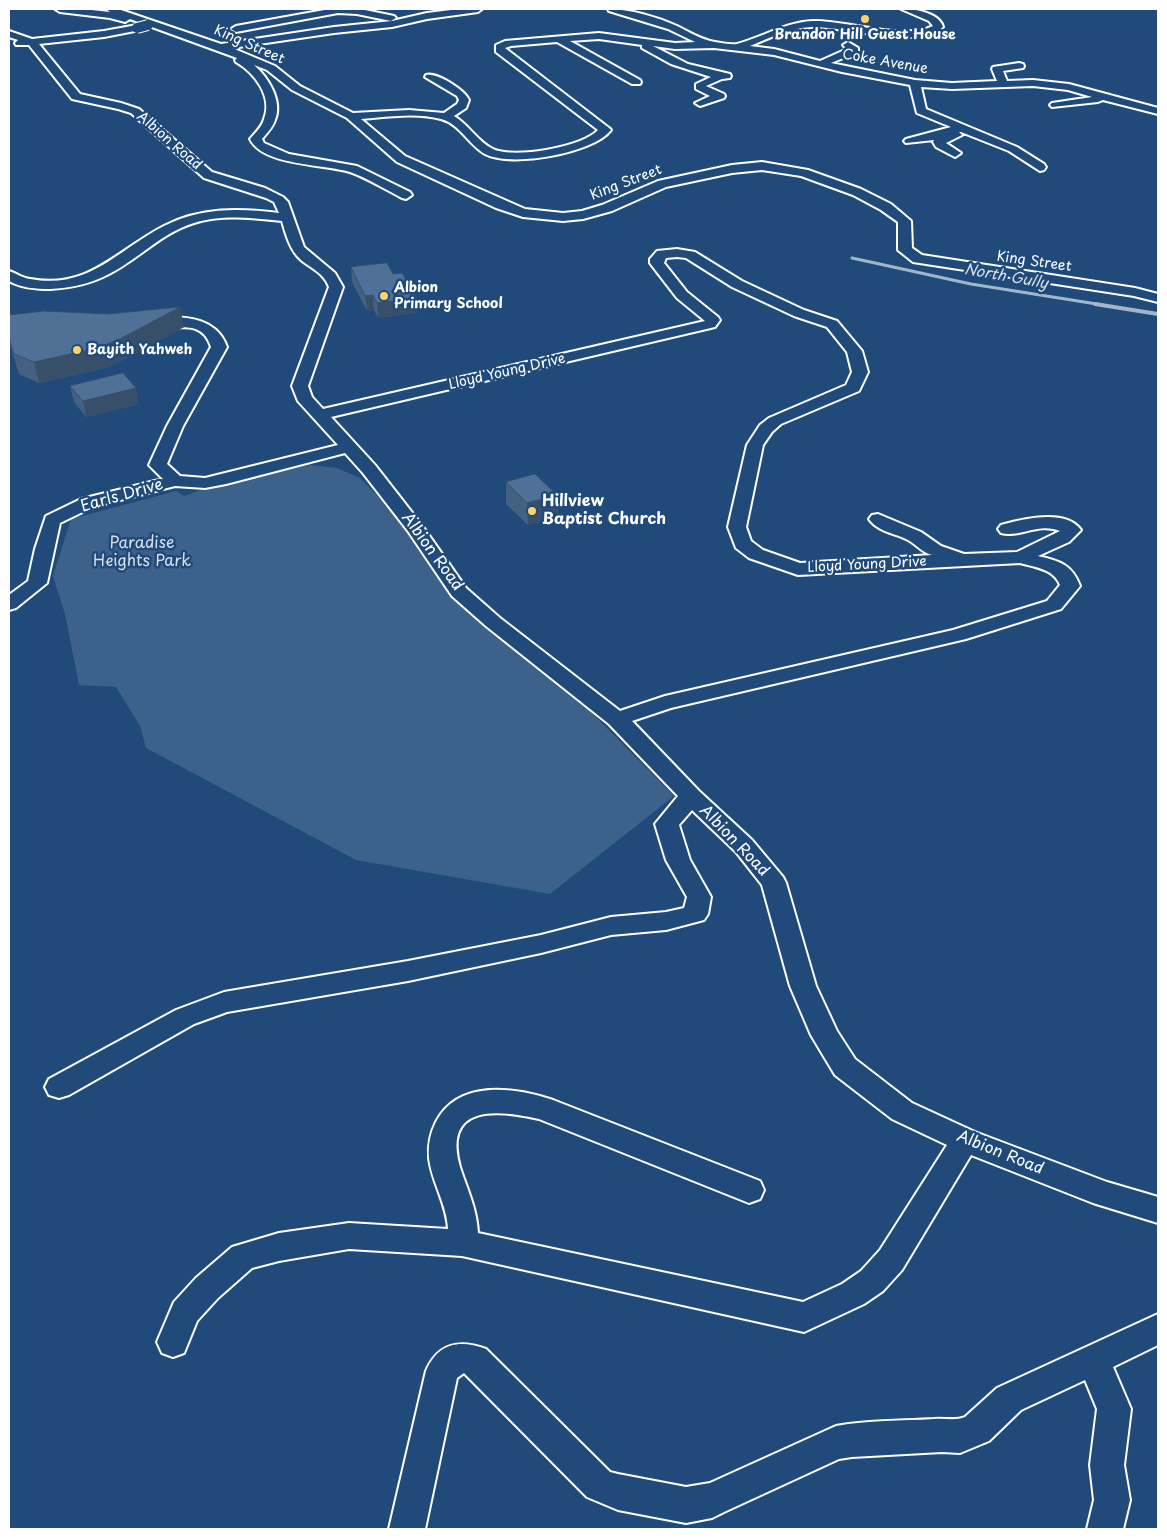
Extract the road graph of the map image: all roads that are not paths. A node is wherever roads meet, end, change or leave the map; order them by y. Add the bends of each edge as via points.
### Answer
1 (60, 9) edge
2 (110, 9) edge
3 (478, 9) edge
4 (612, 9) edge
5 (906, 9) edge
6 (427, 16) junction
7 (150, 24) junction
8 (228, 30) dead end
9 (9, 34) edge
10 (208, 34) dead end
11 (192, 37) junction
12 (559, 39) junction
13 (639, 41) junction
14 (32, 42) junction
15 (9, 45) edge
16 (714, 45) junction
17 (848, 45) dead end
18 (220, 47) junction
19 (734, 48) junction
20 (821, 64) junction
21 (1019, 66) dead end
22 (430, 77) dead end
23 (636, 82) dead end
24 (914, 83) junction
25 (1003, 84) junction
26 (1109, 97) junction
27 (700, 103) dead end
28 (1056, 105) dead end
29 (1158, 111) edge
30 (351, 116) junction
31 (446, 117) junction
32 (965, 130) junction
33 (910, 140) dead end
34 (955, 153) dead end
35 (1040, 167) dead end
36 (406, 195) dead end
37 (288, 218) junction
38 (9, 275) edge
39 (1158, 298) edge
40 (140, 325) edge
41 (318, 415) junction
42 (353, 451) junction
43 (299, 461) junction
44 (376, 478) junction
45 (175, 481) junction
46 (878, 519) dead end
47 (1007, 529) dead end
48 (1020, 557) junction
49 (971, 560) junction
50 (9, 604) edge
51 (617, 719) junction
52 (691, 796) junction
53 (59, 1087) dead end
54 (965, 1140) junction
55 (749, 1190) dead end
56 (1158, 1210) edge
57 (462, 1243) junction
58 (1158, 1328) edge
59 (173, 1342) dead end
60 (1093, 1359) junction
61 (407, 1529) edge
62 (1105, 1529) edge

1 - 36 street via 117,16 243,62 255,71 271,101 271,117 256,140 258,145 286,157 353,170
2 - 7 street, King Street
3 - 6 street
4 - 16 street, Coke Avenue via 671,27
5 - 19 street via 932,19 938,27 930,32 908,33 806,24
6 - 8 street via 389,18 338,10
6 - 18 street via 392,24
7 - 11 street, King Street
7 - 14 street, bridge via 104,34
9 - 14 street
10 - 11 street
11 - 18 street, King Street
12 - 13 street via 600,36
12 - 23 street
12 - 31 street via 509,43 500,50 605,130 603,134 550,152 512,156 491,152
13 - 16 street via 675,46
13 - 27 street via 665,59 722,76 701,84 700,87 720,96
14 - 15 street
14 - 37 street, Albion Road via 76,97 135,111 208,175 273,196 282,202
16 - 19 street, Coke Avenue
17 - 20 street via 854,50
18 - 30 street, King Street via 271,68 296,88
19 - 20 street, Coke Avenue via 774,52
20 - 24 street, Coke Avenue
21 - 25 street via 997,69
22 - 31 street via 461,94 464,100 462,106
24 - 25 street, Coke Avenue via 952,86
24 - 32 street via 921,111
25 - 26 street, Coke Avenue via 1050,84
26 - 28 street
26 - 29 street, Coke Avenue
30 - 31 street via 421,114
30 - 39 street, King Street via 401,159 523,213 562,218 583,215 689,176 747,166 777,167 856,192 897,214 904,220 906,250 918,259
32 - 33 street
32 - 34 street via 939,142
32 - 35 street via 1013,149
37 - 38 street via 230,213 190,220 160,233 108,271 75,282 33,284
37 - 41 street, Albion Road via 301,252 327,271 334,278 336,287 300,386 304,398
40 - 45 street via 196,323 218,341 218,347 175,426 158,465
41 - 42 street, Albion Road
41 - 49 street, Lloyd Young Drive via 710,324 713,320 682,295 656,259 662,254 690,255 737,284 832,324 854,351 860,372 853,388 775,422 754,445 737,527 743,544 756,554 798,570
42 - 43 street
42 - 44 street, Albion Road
43 - 44 street via 339,464
43 - 45 street via 205,483
44 - 51 street, Albion Road via 459,592
45 - 50 street, Earls Drive via 87,504 52,520 37,583
46 - 49 street via 914,536 934,550
47 - 48 street via 1046,523 1062,524 1072,530
48 - 49 street, Lloyd Young Drive
48 - 51 street, Lloyd Young Drive via 1050,565 1066,575 1070,586 1054,605 959,635 665,703
51 - 52 street, Albion Road
52 - 53 street via 667,824 678,860 699,897 695,914 666,921 611,926 408,971 224,1002 185,1017
52 - 54 street, Albion Road via 744,846 774,883 803,986 825,1036 845,1067 902,1111
54 - 56 street, Albion Road via 1104,1194
54 - 57 street via 891,1260 853,1294 804,1317
55 - 57 street via 544,1108 514,1101 480,1102 460,1110 448,1122 443,1138 445,1164 464,1218
57 - 59 street via 349,1236 279,1247 243,1257 185,1312
58 - 60 street
60 - 61 street via 1009,1399 977,1429 960,1436 836,1443 712,1500 686,1505 618,1492 599,1485 474,1360 456,1358 442,1371
60 - 62 street via 1114,1409 1107,1465 1112,1500

